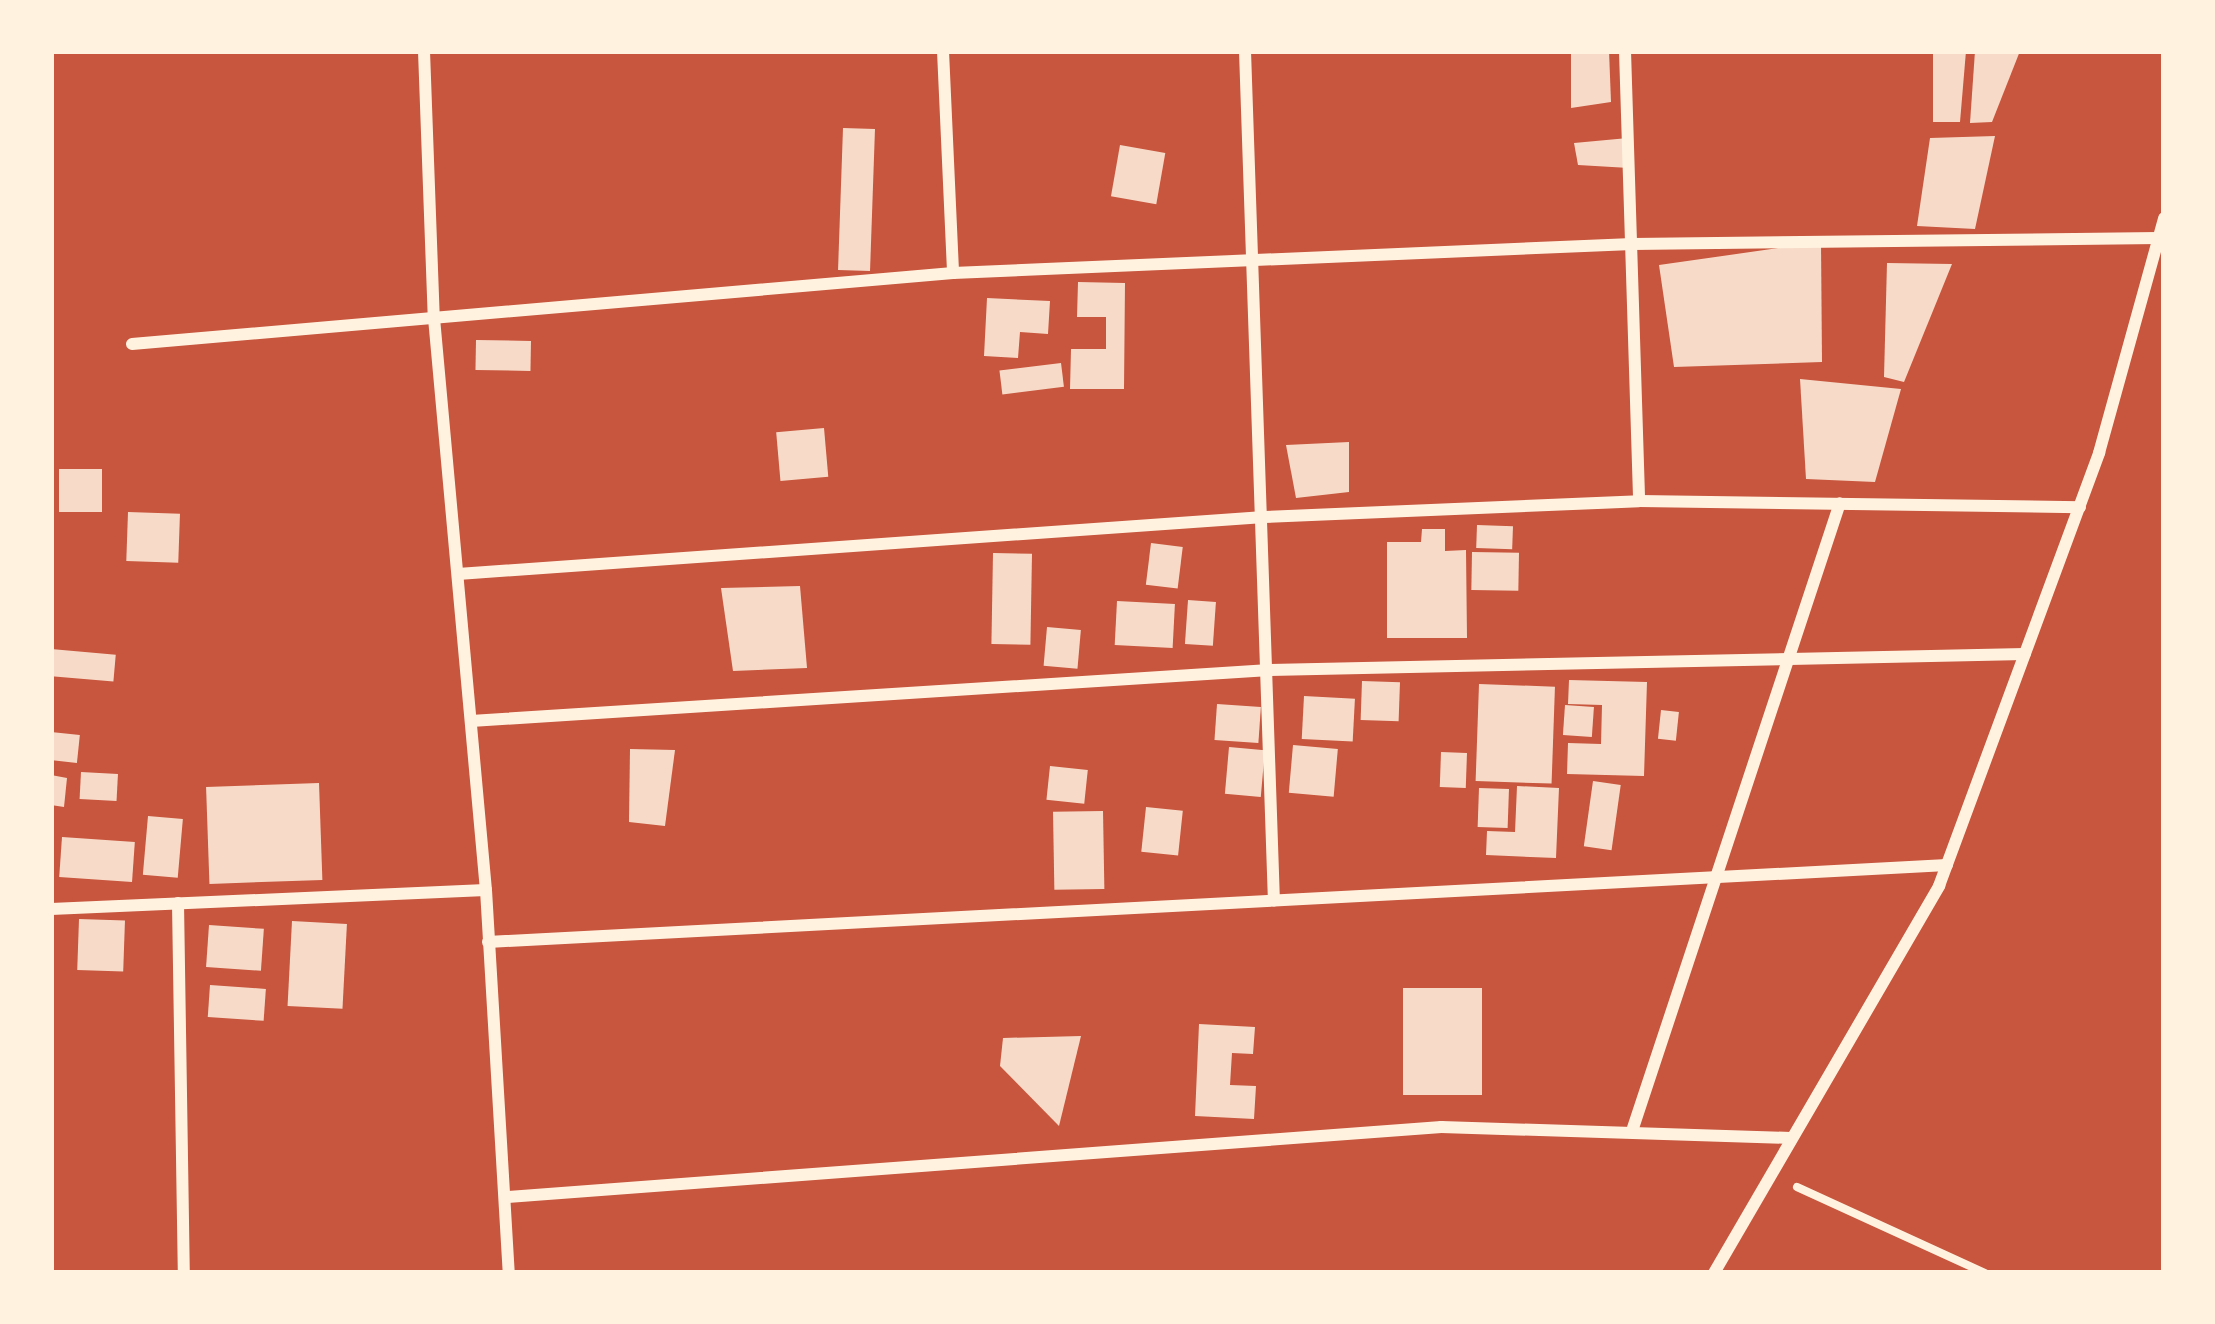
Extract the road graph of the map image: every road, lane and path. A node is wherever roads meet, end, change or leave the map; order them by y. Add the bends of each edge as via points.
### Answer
1 (424, 51) edge
2 (943, 51) edge
3 (1246, 51) edge
4 (1625, 51) edge
5 (2164, 218) edge
6 (2159, 238) junction
7 (1632, 244) junction
8 (1247, 260) junction
9 (953, 273) junction
10 (434, 318) junction
11 (132, 344) dead end
12 (1639, 501) junction
13 (1840, 503) junction
14 (2080, 507) junction
15 (1264, 517) junction
16 (458, 574) junction
17 (2025, 654) junction
18 (1787, 660) junction
19 (1269, 670) junction
20 (471, 721) junction
21 (1947, 865) junction
22 (1716, 878) junction
23 (486, 890) junction
24 (1274, 902) junction
25 (178, 903) junction
26 (51, 909) edge
27 (488, 943) junction
28 (1634, 1128) junction
29 (1791, 1138) junction
30 (1774, 1178) junction
31 (507, 1197) junction
32 (184, 1273) edge
33 (509, 1273) edge
34 (1714, 1273) edge
35 (1985, 1273) edge

1 - 10 street
2 - 9 street
3 - 8 street
4 - 7 street
5 - 6 street
6 - 7 street
6 - 14 street
7 - 8 street
7 - 12 street
8 - 9 street
8 - 15 street
9 - 10 street
10 - 11 street
10 - 16 street
12 - 13 street
12 - 15 street
13 - 14 street
13 - 18 street
14 - 17 street
15 - 16 street
15 - 19 street
16 - 20 street
17 - 18 street
17 - 21 street
18 - 19 street
18 - 22 street
19 - 20 street
19 - 24 street
20 - 23 street
21 - 22 street
21 - 29 street
22 - 24 street
22 - 28 street
23 - 25 street
23 - 27 street
24 - 27 street
25 - 26 street
25 - 32 street
27 - 31 street
28 - 29 street
28 - 31 street via 1442,1126
29 - 30 street
30 - 34 street
30 - 35 path
31 - 33 street

